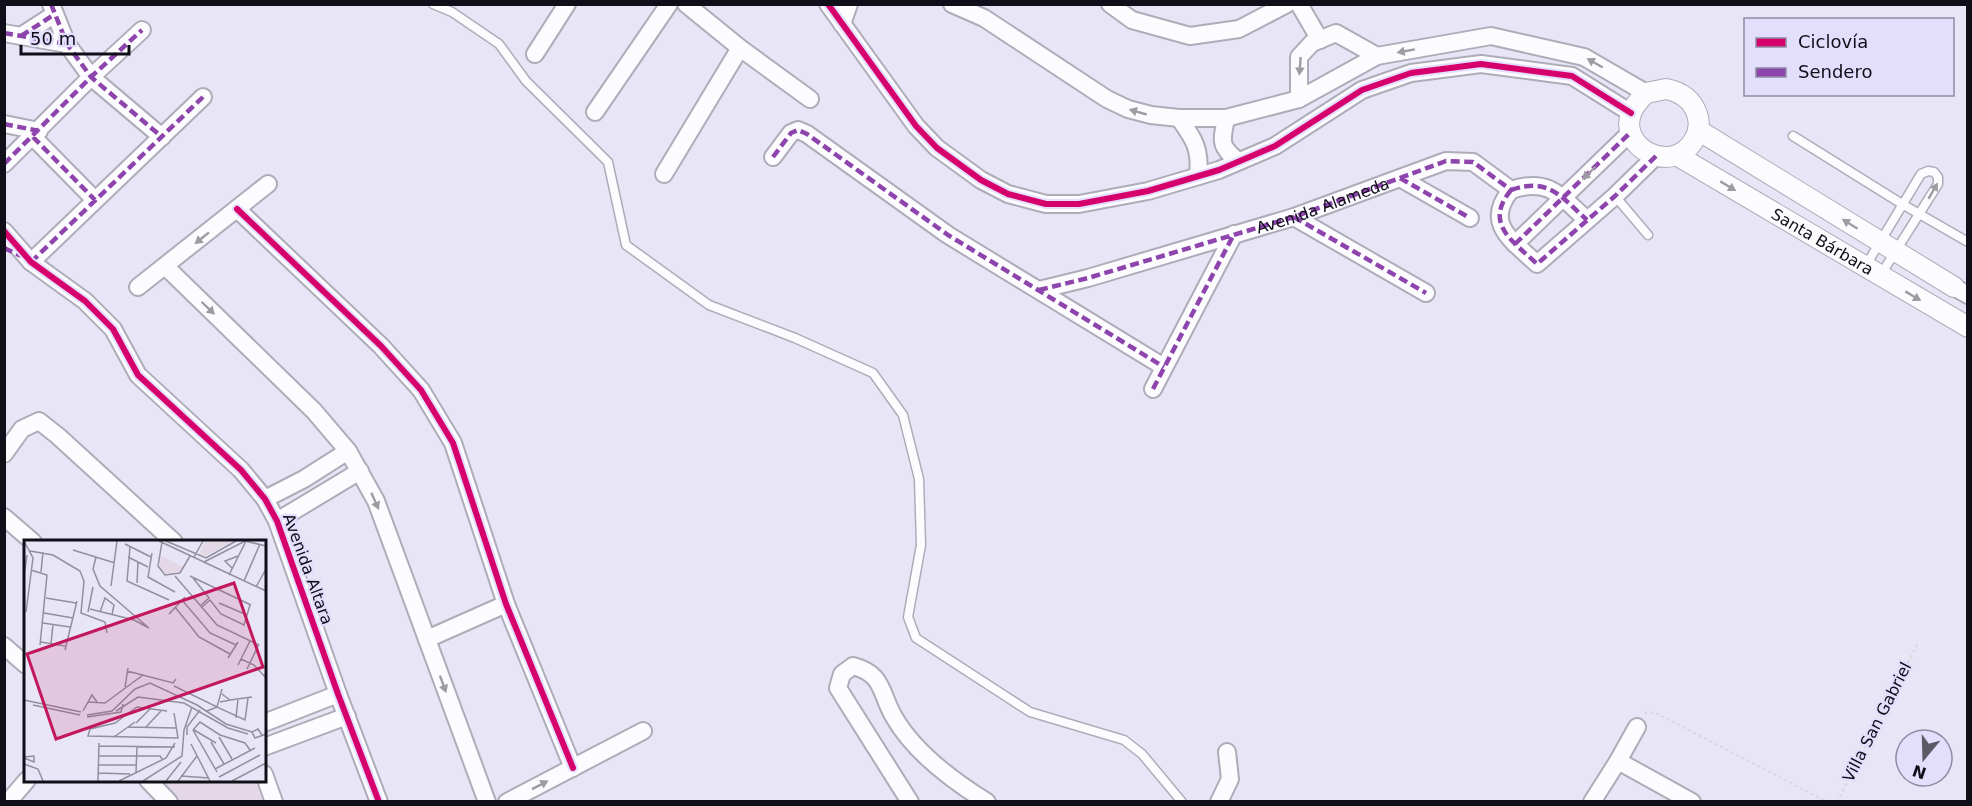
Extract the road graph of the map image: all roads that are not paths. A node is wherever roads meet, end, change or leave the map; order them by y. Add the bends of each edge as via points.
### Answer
1 (433, 4) edge
2 (567, 4) edge
3 (669, 4) edge
4 (686, 4) edge
5 (828, 4) edge
6 (849, 4) edge
7 (952, 4) edge
8 (1110, 4) edge
9 (1287, 4) edge
10 (1299, 4) edge
11 (53, 9) edge
12 (842, 24) junction
13 (142, 30) dead end
14 (13, 34) edge
15 (1320, 40) junction
16 (66, 44) junction
17 (740, 48) junction
18 (535, 54) dead end
19 (1377, 56) junction
20 (91, 77) junction
21 (1646, 93) junction
22 (203, 97) dead end
23 (810, 99) dead end
24 (1299, 99) junction
25 (595, 112) dead end
26 (1179, 118) junction
27 (1226, 118) junction
28 (1631, 123) junction
29 (4, 124) edge
30 (1698, 130) junction
31 (36, 134) junction
32 (1793, 136) dead end
33 (162, 137) junction
34 (1656, 156) junction
35 (1678, 156) junction
36 (773, 157) dead end
37 (1238, 161) junction
38 (4, 164) edge
39 (664, 174) dead end
40 (1198, 176) junction
41 (1400, 178) junction
42 (268, 184) dead end
43 (1510, 190) junction
44 (1615, 196) junction
45 (1563, 198) junction
46 (95, 200) junction
47 (1902, 204) junction
48 (237, 209) junction
49 (1919, 214) junction
50 (1294, 217) junction
51 (1470, 218) dead end
52 (1587, 220) junction
53 (4, 231) edge
54 (1234, 234) junction
55 (1648, 235) dead end
56 (1968, 242) edge
57 (1515, 243) junction
58 (1888, 247) junction
59 (4, 248) edge
60 (32, 262) junction
61 (166, 267) junction
62 (1872, 272) junction
63 (138, 287) dead end
64 (1040, 290) junction
65 (1961, 291) edge
66 (1426, 293) dead end
67 (1968, 327) edge
68 (1164, 367) junction
69 (1153, 389) dead end
70 (348, 451) junction
71 (4, 454) edge
72 (360, 471) junction
73 (303, 478) junction
74 (317, 495) junction
75 (265, 499) junction
76 (4, 516) edge
77 (277, 521) junction
78 (31, 540) edge
79 (172, 540) edge
80 (506, 604) junction
81 (427, 639) junction
82 (4, 646) edge
83 (24, 663) edge
84 (338, 694) junction
85 (300, 709) junction
86 (347, 716) junction
87 (266, 722) edge
88 (1637, 727) dead end
89 (309, 731) junction
90 (644, 731) dead end
91 (266, 746) edge
92 (1227, 752) dead end
93 (1618, 761) junction
94 (573, 768) junction
95 (266, 779) edge
96 (25, 782) edge
97 (150, 782) edge
98 (8, 801) edge
99 (169, 801) edge
100 (274, 801) edge
101 (379, 801) edge
102 (487, 801) edge
103 (507, 801) edge
104 (910, 801) edge
105 (987, 801) edge
106 (1182, 801) edge
107 (1219, 801) edge
108 (1592, 801) edge
109 (1692, 801) edge

1 - 106 lane via 452,12 499,44 526,81 608,162 626,245 709,305 873,373 903,415 919,478 921,545 908,617 916,638 1029,712 1124,740 1142,754
2 - 18 street
3 - 25 street
4 - 17 street
5 - 12 street
6 - 12 street
26 -> 7 street via 1128,109 1107,99 984,18
8 - 9 street via 1132,20 1190,36 1239,29
10 - 15 street
11 - 14 street
11 - 16 street
12 - 40 street via 916,126 937,148 1008,194 1046,204 1079,204 1148,191
13 - 20 street
14 - 16 street
15 - 19 street via 1336,33
15 -> 24 street via 1299,57
16 - 20 street
17 - 23 street
17 - 39 street
21 -> 19 street via 1584,57 1491,36
19 - 24 street
20 - 31 street
20 - 33 street
21 - 28 street
21 - 30 street via 1666,89 1684,95 1695,109
22 - 33 street
24 - 27 street
26 - 27 street
26 - 40 street via 1197,148
27 - 37 street via 1222,138 1225,150
28 - 34 street via 1640,147
28 - 37 street via 1572,76 1481,64 1411,73 1362,90 1275,146
28 -> 45 street
29 - 31 street
30 - 35 street via 1688,148
58 -> 30 street, Santa Bárbara
31 - 38 street
31 - 46 street
32 - 47 lane
33 - 46 street
34 - 35 street
34 - 44 street
35 -> 62 street, Santa Bárbara
36 - 64 street via 791,133 798,130 807,134 948,235
37 - 40 street
41 - 43 street, Avenida Alameda via 1446,161 1473,162
41 - 50 street, Avenida Alameda
41 - 51 street
42 - 48 street
43 - 45 street via 1528,184 1549,188
43 - 57 street via 1498,212 1501,226
44 - 52 street
44 - 55 lane
45 - 52 street
45 - 57 street
46 - 60 street
47 - 49 lane
49 -> 47 lane via 1938,184 1934,172 1921,174
47 - 58 lane
48 -> 61 street
48 - 80 street via 381,346 421,390 453,443
49 - 56 lane
49 - 58 lane
50 - 54 street, Avenida Alameda
50 - 66 street
52 - 57 street via 1537,264
53 - 60 street
54 - 64 street, Avenida Alameda
54 - 68 street
58 - 62 lane
58 - 62 lane
58 - 65 street, Santa Bárbara
59 - 60 street
60 - 75 street, Avenida Altara via 85,301 112,329 138,375 241,470
61 - 63 street
61 -> 70 street via 314,411
62 -> 67 street, Santa Bárbara
64 - 68 street
68 - 69 street
70 - 72 street
70 - 73 street
71 - 79 street via 22,429 39,421
72 - 74 street
72 -> 81 street via 376,501
73 - 74 street
73 - 75 street
74 - 77 street
75 - 77 street, Avenida Altara
76 - 78 street
77 - 84 street, Avenida Altara
80 - 81 street
80 - 94 street
81 -> 102 street
82 - 83 street
84 - 85 street
84 - 86 street, Avenida Altara
85 - 87 street
85 - 89 street
86 - 89 street
86 - 101 street, Avenida Altara
88 - 93 street
89 - 91 street
90 - 94 street
92 - 107 street via 1230,779
93 - 108 street
93 - 109 street
103 -> 94 street
95 - 100 street
96 - 98 street
97 - 99 street
104 - 105 street via 838,688 842,674 853,666 877,678 899,726 934,765

